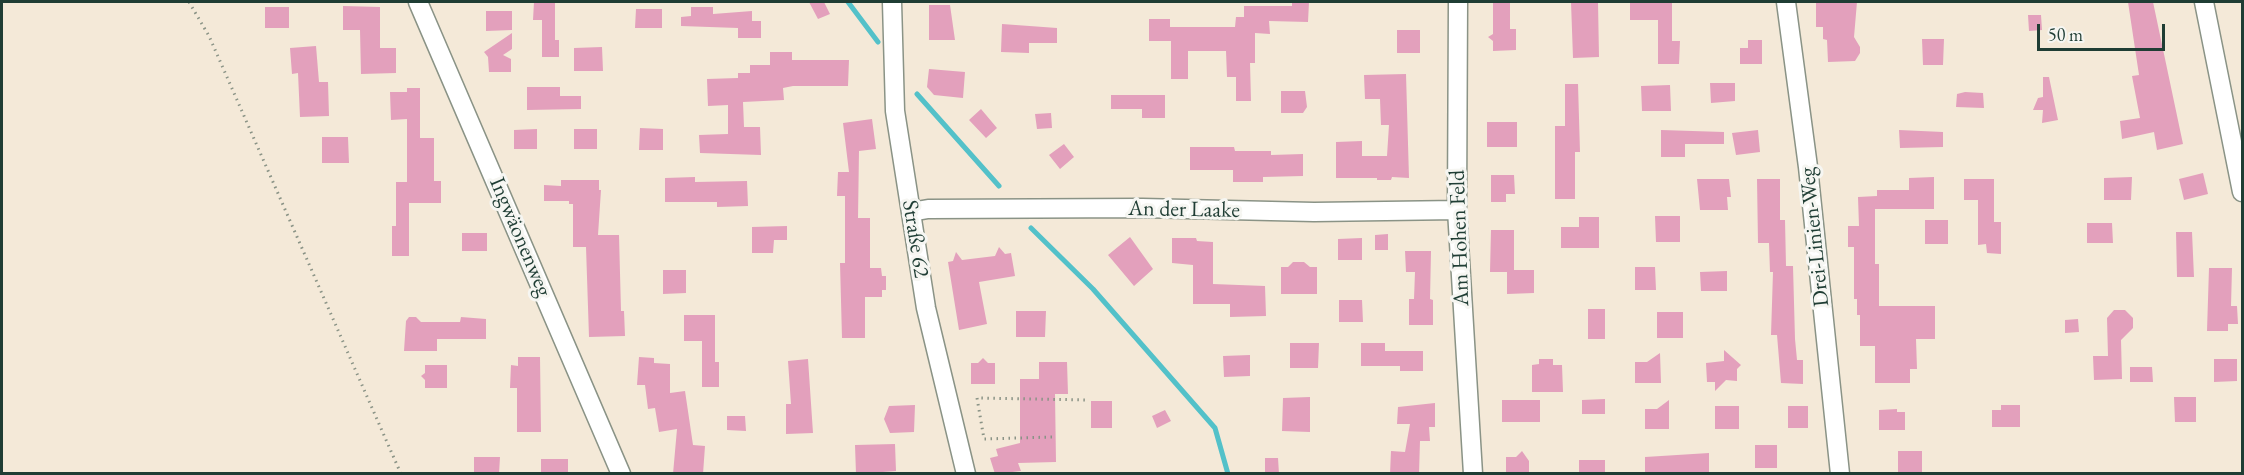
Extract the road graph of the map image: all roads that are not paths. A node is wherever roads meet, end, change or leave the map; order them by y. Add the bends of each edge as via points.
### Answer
1 (418, 2) edge
2 (892, 2) edge
3 (1458, 2) edge
4 (1786, 2) edge
5 (2204, 2) edge
6 (2242, 192) edge
7 (1457, 210) junction
8 (911, 212) junction
9 (621, 474) edge
10 (966, 474) edge
11 (1473, 474) edge
12 (1840, 474) edge

1 - 9 street, Ingwäonenweg
2 - 8 street, Straße 62 via 895,111
3 - 7 street, Am Hohen Feld
4 - 12 street, Drei-Linien-Weg via 1808,167
5 - 6 street
7 - 8 street, An der Laake via 1130,208
7 - 11 street, Am Hohen Feld
8 - 10 street, Straße 62 via 926,308

